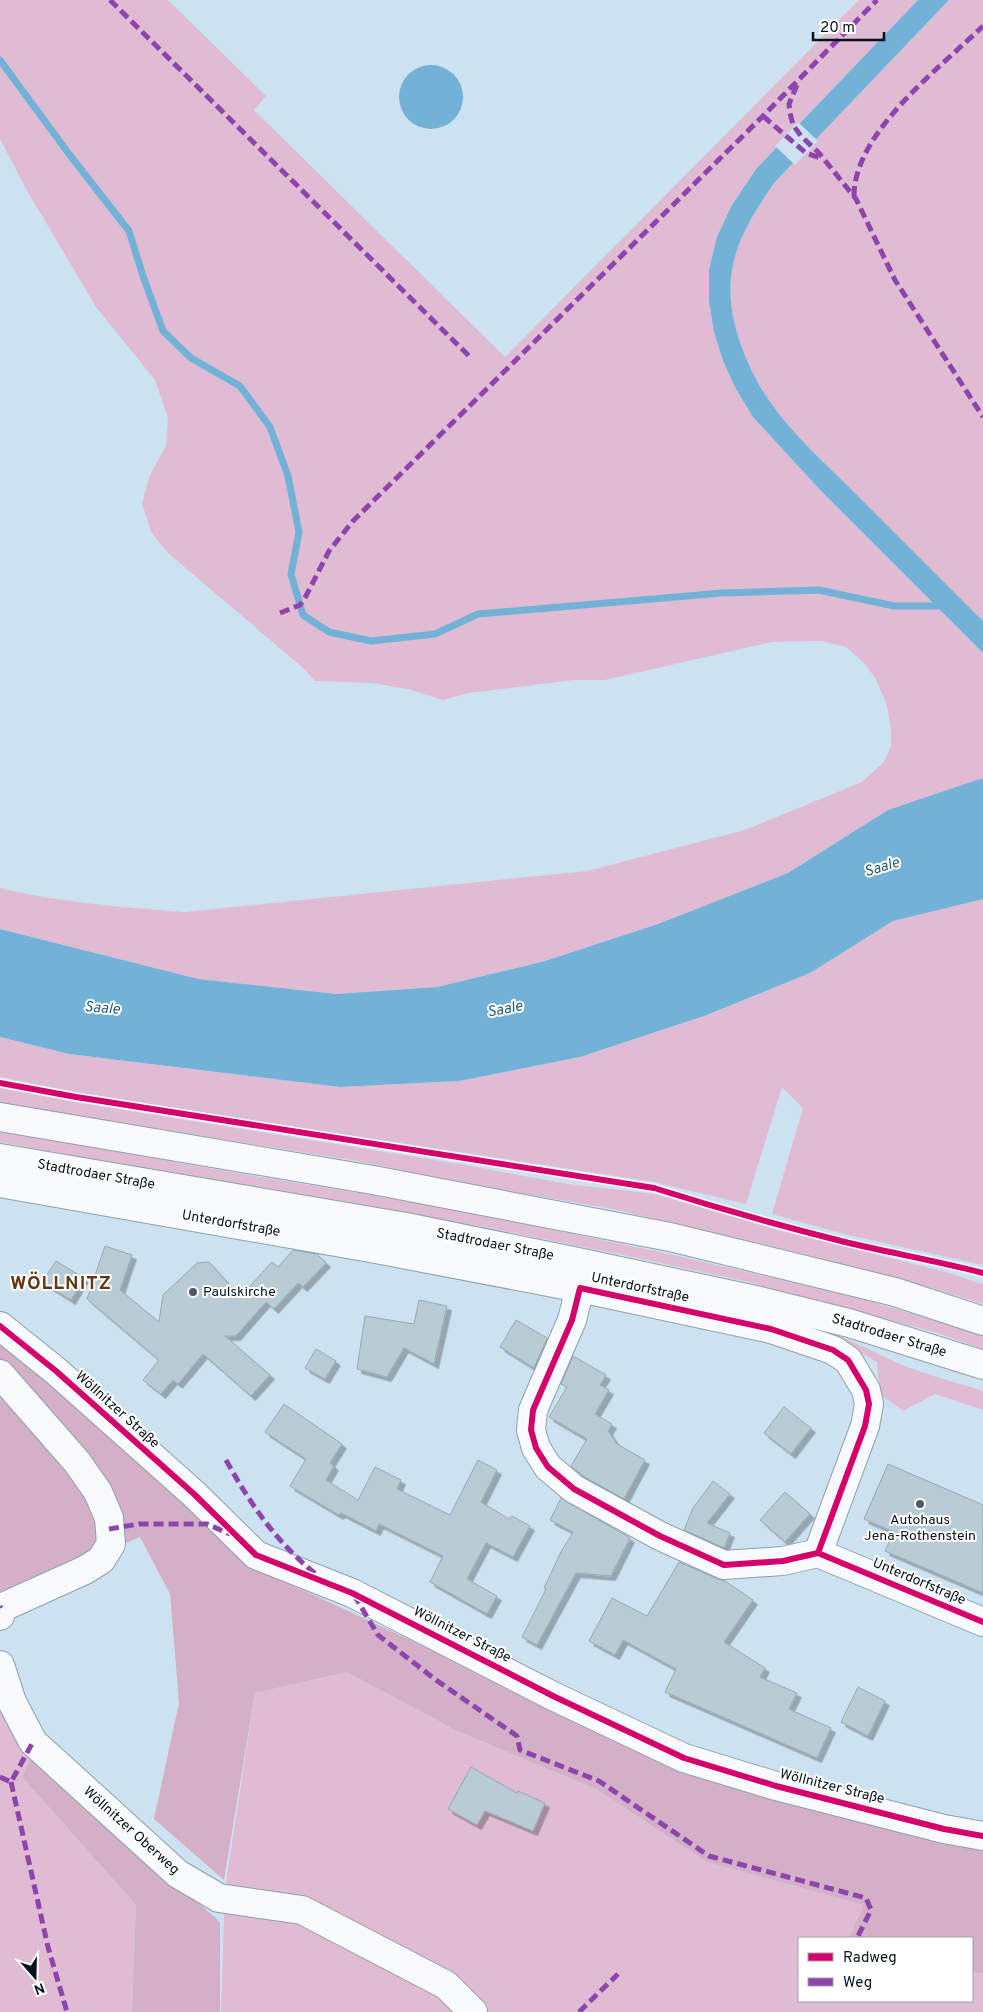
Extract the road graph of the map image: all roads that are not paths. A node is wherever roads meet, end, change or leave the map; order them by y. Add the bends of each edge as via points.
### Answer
1 (0, 1117) edge
2 (0, 1158) edge
3 (0, 1183) edge
4 (580, 1288) junction
5 (983, 1321) edge
6 (0, 1326) edge
7 (983, 1365) edge
8 (0, 1374) edge
9 (818, 1553) junction
10 (0, 1616) edge
11 (983, 1622) edge
12 (0, 1665) edge
13 (983, 1836) edge
14 (474, 2012) edge

1 - 5 street via 374,1180 670,1237 895,1292
2 - 7 street, Stadtrodaer Straße via 406,1228 573,1261 787,1307
3 - 4 street, Unterdorfstraße
4 - 9 street, Unterdorfstraße via 771,1330 834,1350 848,1360 866,1390 869,1404 865,1426
4 - 9 street, Unterdorfstraße via 572,1320 533,1410 531,1430 536,1448 548,1467 574,1489 660,1536 724,1565 783,1561
6 - 13 street, Wöllnitzer Straße via 150,1455 256,1555 352,1593 684,1758 776,1786
8 - 10 street via 77,1462 98,1492 109,1518 111,1544 101,1560 1,1608
9 - 11 street, Unterdorfstraße
12 - 14 street, Wöllnitzer Oberweg via 12,1702 33,1742 178,1874 219,1898 302,1910 446,1985

